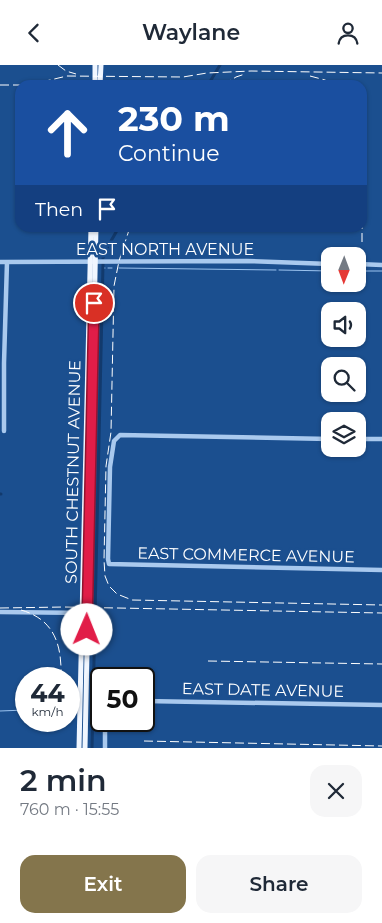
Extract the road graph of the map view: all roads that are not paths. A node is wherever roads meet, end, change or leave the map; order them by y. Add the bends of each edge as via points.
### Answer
1 (95, 65) edge
2 (101, 65) edge
3 (95, 80) edge
4 (100, 80) edge
5 (92, 232) edge
6 (96, 232) edge
7 (98, 261) junction
8 (0, 262) edge
9 (7, 262) junction
10 (321, 264) edge
11 (366, 264) edge
12 (382, 265) edge
13 (4, 431) dead end
14 (89, 434) junction
15 (321, 439) edge
16 (366, 439) edge
17 (382, 439) edge
18 (382, 570) edge
19 (0, 612) edge
20 (85, 613) junction
21 (155, 701) edge
22 (382, 705) edge
23 (105, 732) edge
24 (79, 748) edge
25 (85, 748) edge
26 (105, 748) edge

1 - 3 main road
2 - 4 main road
5 - 7 main road, SOUTH CHESTNUT AVENUE
6 - 7 main road, SOUTH CHESTNUT AVENUE
7 - 9 street, EAST NORTH AVENUE
7 - 10 street, EAST NORTH AVENUE
7 - 14 main road, SOUTH CHESTNUT AVENUE
8 - 9 street, EAST NORTH AVENUE
9 - 13 street
11 - 12 street
14 - 20 main road, SOUTH CHESTNUT AVENUE
14 - 20 main road, SOUTH CHESTNUT AVENUE
15 - 18 street, EAST COMMERCE AVENUE via 120,435 114,441 110,467 109,564
16 - 17 street
19 - 20 street
20 - 24 main road, SOUTH CHESTNUT AVENUE
20 - 25 main road
21 - 22 street, EAST DATE AVENUE
23 - 26 street

